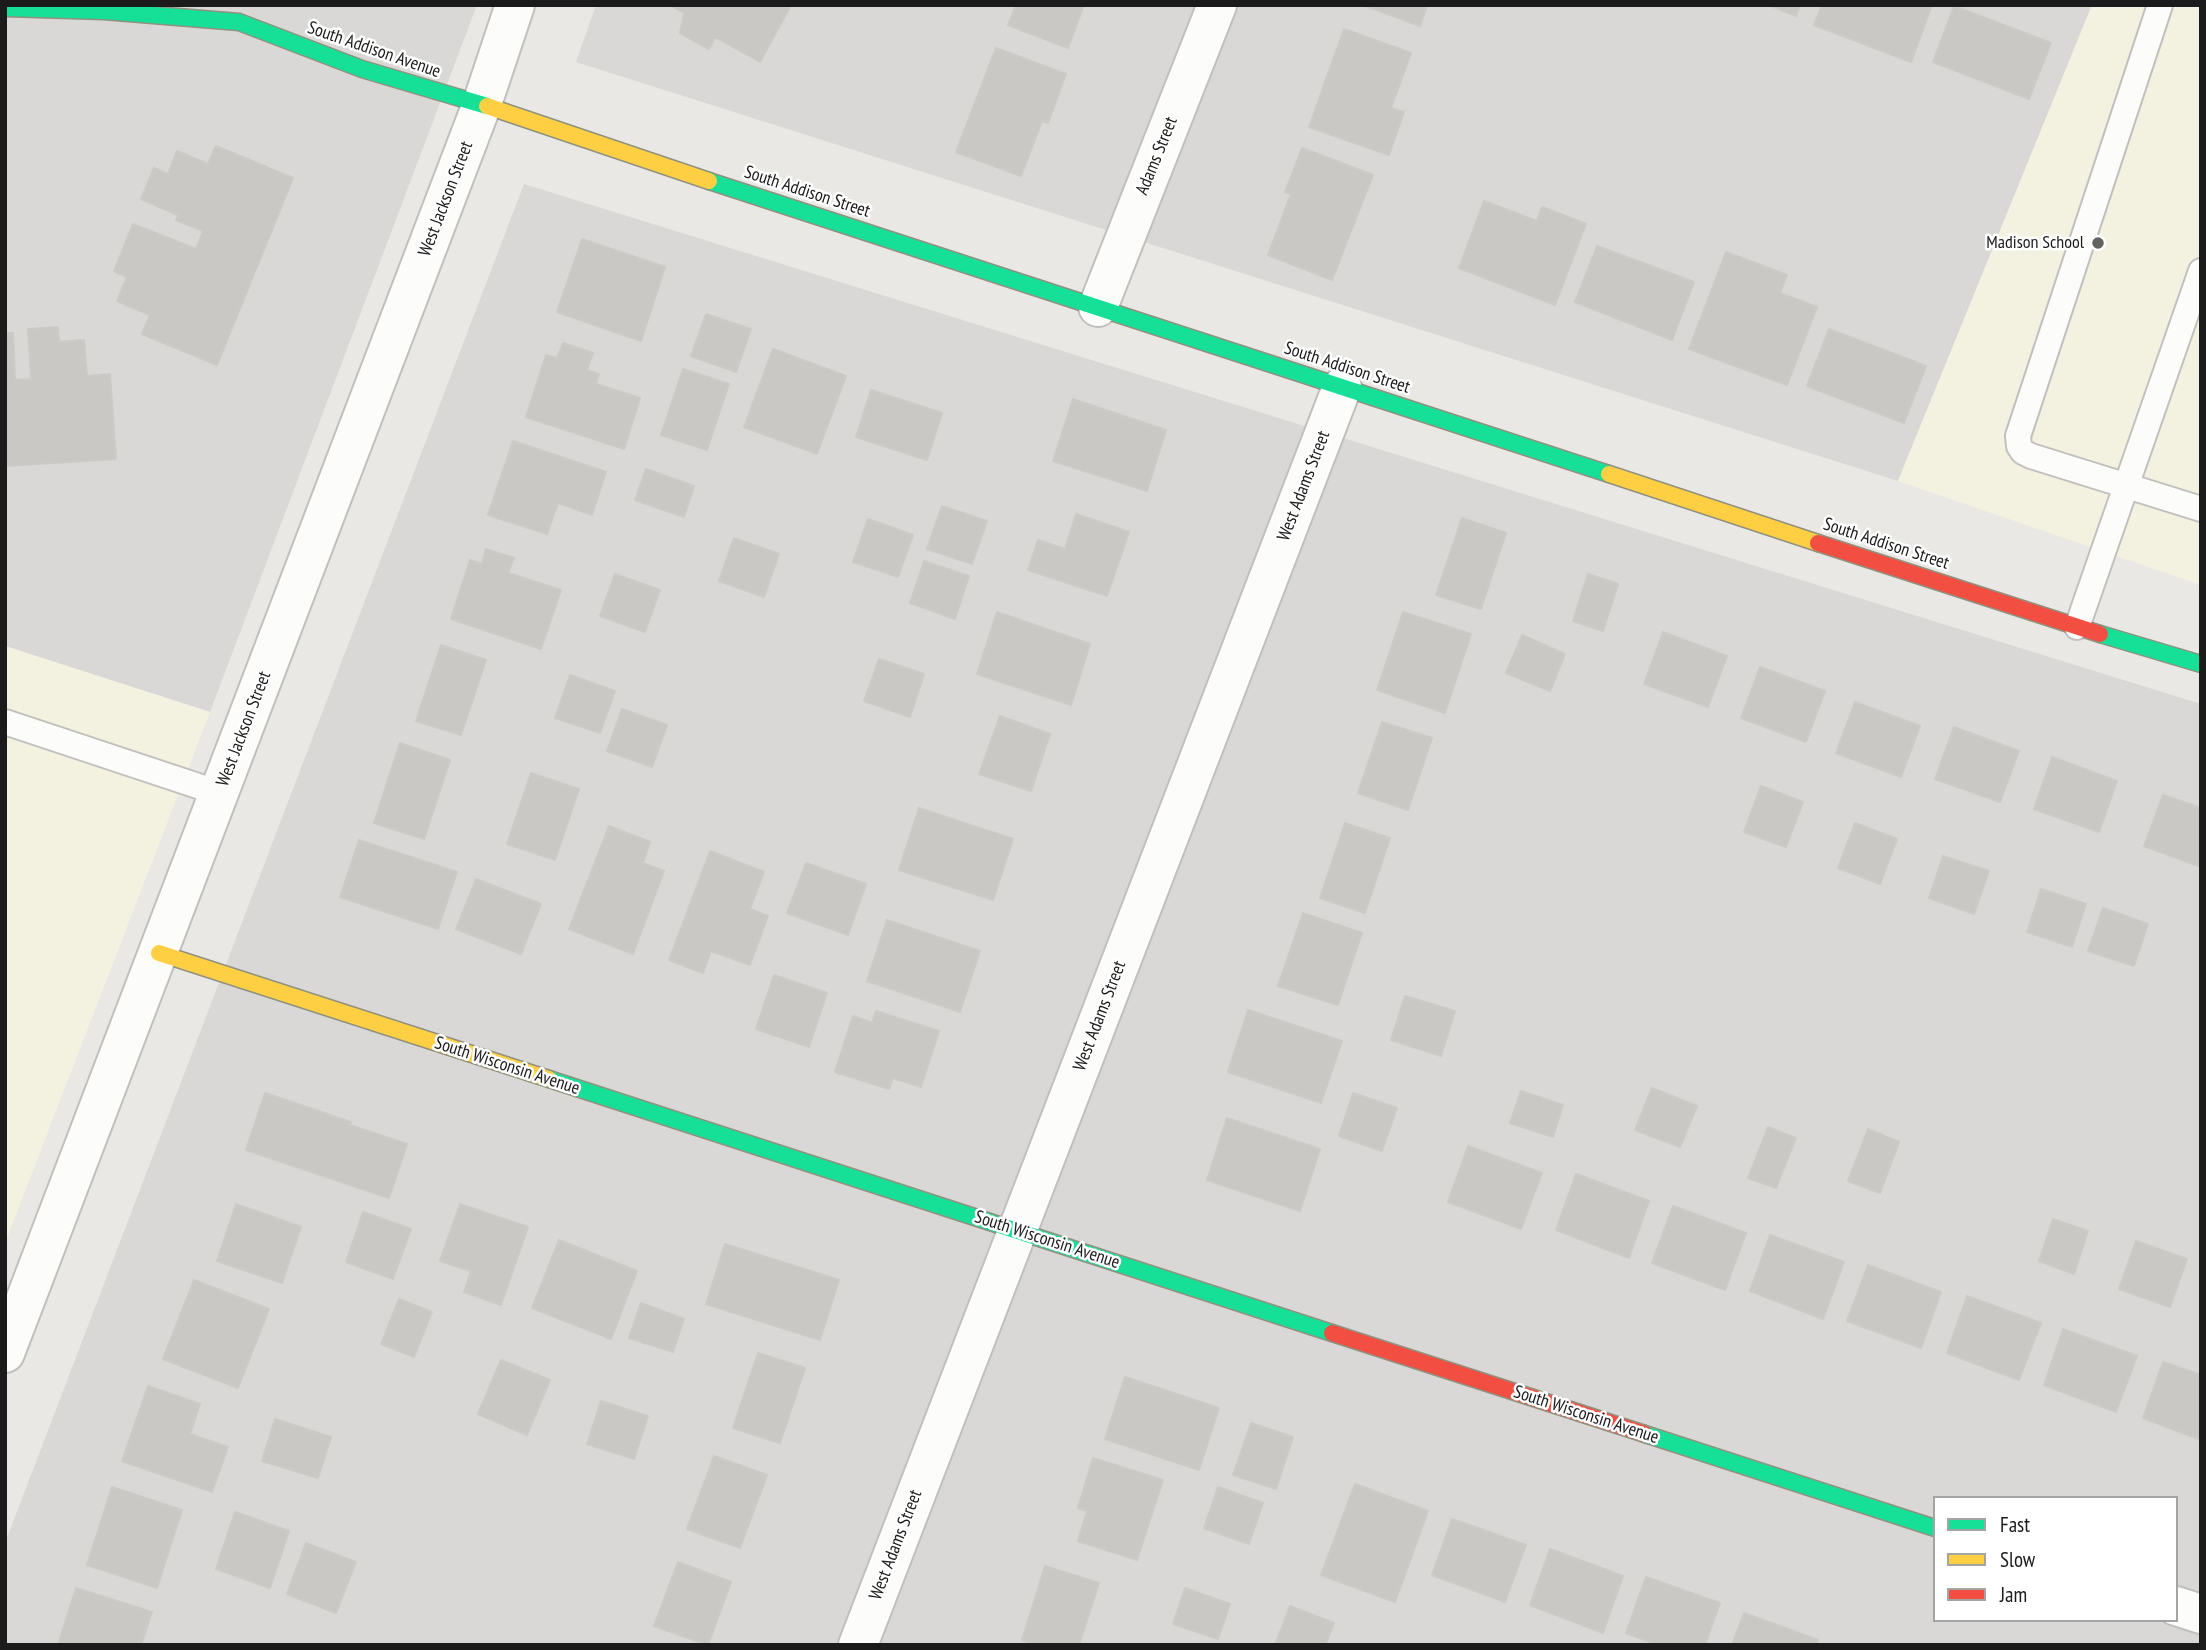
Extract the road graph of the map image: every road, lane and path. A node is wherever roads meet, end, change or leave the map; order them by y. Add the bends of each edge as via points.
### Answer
1 (515, 5) edge
2 (1217, 5) edge
3 (2160, 5) edge
4 (5, 8) edge
5 (104, 8) edge
6 (482, 104) junction
7 (2201, 271) edge
8 (1098, 307) junction
9 (1342, 387) junction
10 (2126, 484) junction
11 (2201, 509) edge
12 (2077, 627) junction
13 (2201, 664) edge
14 (5, 722) edge
15 (219, 793) junction
16 (159, 953) junction
17 (1017, 1231) junction
18 (5, 1353) edge
19 (1933, 1527) edge
20 (2178, 1607) edge
21 (2201, 1614) edge
22 (858, 1645) edge

1 - 6 street, West Jackson Street
2 - 8 street, Adams Street
3 - 10 lane via 2018,436 2019,446 2031,456
4 - 5 street, South Addison Avenue
5 - 6 street, South Addison Avenue via 239,22 362,69
6 - 8 street, South Addison Street
6 - 15 street, West Jackson Street
7 - 10 lane
8 - 9 street, South Addison Street
9 - 12 street, South Addison Street
9 - 17 street, West Adams Street
10 - 11 lane
10 - 12 lane
12 - 13 street, South Addison Street
14 - 15 lane
15 - 16 street, West Jackson Street
16 - 17 street, South Wisconsin Avenue
16 - 18 street, West Jackson Street
17 - 19 street, South Wisconsin Avenue
17 - 22 street, West Adams Street
20 - 21 street

